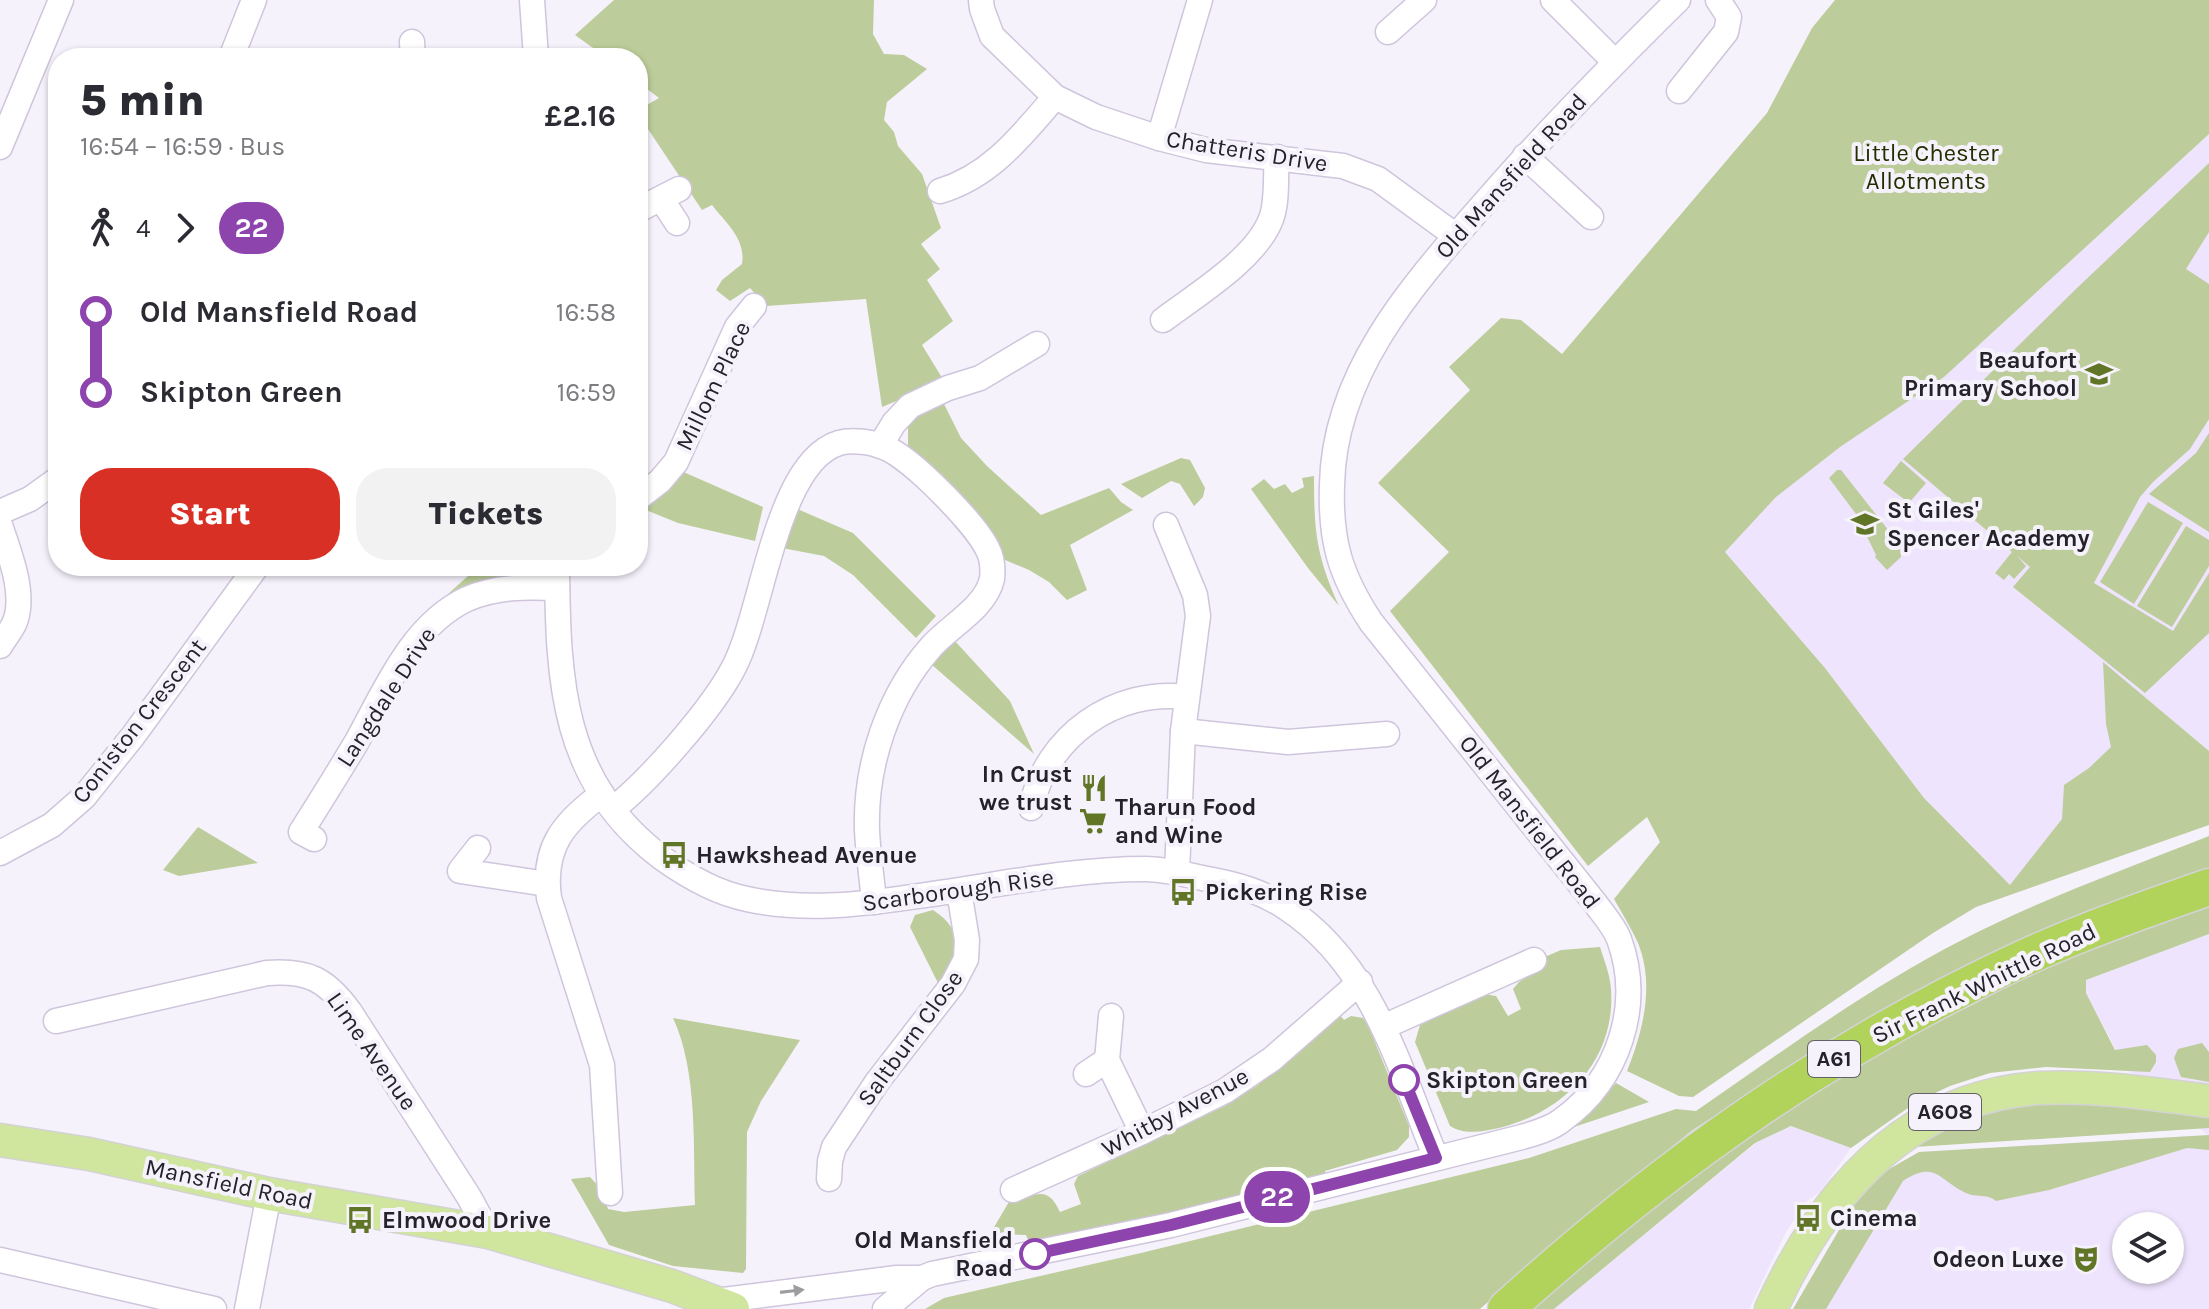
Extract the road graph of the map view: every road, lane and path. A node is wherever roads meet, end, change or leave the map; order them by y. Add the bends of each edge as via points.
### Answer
1 (61, 0) edge
2 (254, 0) edge
3 (532, 0) edge
4 (981, 0) edge
5 (1200, 0) edge
6 (1424, 0) edge
7 (1553, 0) edge
8 (1678, 0) edge
9 (1718, 0) edge
10 (1388, 32) dead end
11 (1685, 46) dead end
12 (235, 48) edge
13 (535, 48) edge
14 (1615, 62) junction
15 (1703, 63) junction
16 (1679, 91) dead end
17 (1055, 97) junction
18 (1159, 138) junction
19 (0, 147) edge
20 (1525, 156) junction
21 (1277, 157) junction
22 (940, 191) dead end
23 (648, 205) edge
24 (1591, 217) dead end
25 (677, 223) dead end
26 (1456, 236) junction
27 (754, 306) dead end
28 (1163, 320) dead end
29 (1037, 344) dead end
30 (880, 446) junction
31 (48, 486) edge
32 (648, 490) edge
33 (0, 512) edge
34 (0, 525) edge
35 (1166, 525) dead end
36 (250, 576) edge
37 (557, 577) edge
38 (0, 646) edge
39 (1187, 697) junction
40 (1183, 731) junction
41 (1387, 734) dead end
42 (608, 802) junction
43 (1031, 808) dead end
44 (314, 839) dead end
45 (478, 848) dead end
46 (0, 853) edge
47 (1177, 872) junction
48 (547, 884) junction
49 (2209, 887) edge
50 (959, 891) junction
51 (874, 902) junction
52 (1534, 960) dead end
53 (1360, 982) junction
54 (1111, 1016) dead end
55 (56, 1021) dead end
56 (1383, 1027) junction
57 (1107, 1060) junction
58 (1086, 1074) dead end
59 (2209, 1101) edge
60 (1142, 1132) junction
61 (0, 1140) edge
62 (1436, 1158) junction
63 (829, 1179) dead end
64 (1013, 1190) dead end
65 (610, 1193) dead end
66 (269, 1194) junction
67 (488, 1232) junction
68 (0, 1260) edge
69 (922, 1278) junction
70 (725, 1305) edge
71 (214, 1309) edge
72 (247, 1309) edge
73 (885, 1309) edge
74 (1506, 1309) edge
75 (1771, 1309) edge

1 - 19 street
2 - 12 street
3 - 13 street
4 - 17 street, Chatteris Drive via 992,36
5 - 18 street
6 - 10 street
7 - 14 street
8 - 14 street, Old Mansfield Road
9 - 15 street via 1729,17 1726,32
11 - 15 street
14 - 20 street, Old Mansfield Road
15 - 16 street
17 - 18 street, Chatteris Drive
17 - 22 street via 1006,153 962,184
18 - 21 street, Chatteris Drive via 1206,150
20 - 24 street
20 - 26 street, Old Mansfield Road
21 - 26 street, Chatteris Drive via 1364,173
21 - 28 street via 1273,212 1263,235 1246,255
23 - 25 street via 670,194
26 - 62 street, Old Mansfield Road via 1392,316 1346,404 1332,471 1333,538 1344,576 1371,622 1617,935 1629,1001 1617,1052 1580,1105 1560,1122
27 - 32 street, Millom Place via 737,327 676,462
29 - 30 street via 980,378 910,406
30 - 42 street via 837,444 803,471 789,498 752,625 727,681 640,785
30 - 51 street via 908,461 981,538 991,559 992,578 981,601 920,661 884,727 868,801
31 - 33 street
34 - 38 street via 14,574 17,611
35 - 39 street via 1195,595 1198,616
36 - 46 street, Coniston Crescent via 84,797 52,825
37 - 42 street, Scarborough Rise via 566,705 574,737
37 - 44 street, Langdale Drive via 489,591 455,605 426,629 301,832
39 - 40 street
39 - 43 street via 1140,697 1093,718 1055,754
40 - 41 street via 1288,742
40 - 47 street
42 - 48 street via 579,811 562,830 552,851
42 - 51 street, Scarborough Rise via 624,826 679,871 726,893 793,905
45 - 48 street via 460,871
47 - 50 street, Scarborough Rise via 1100,871
47 - 53 street, Scarborough Rise via 1234,884 1284,906 1328,943
48 - 65 street via 602,1065 599,1168
49 - 74 highway, Sir Frank Whittle Road / A61 via 2024,958 1855,1046 1677,1165
50 - 51 street, Scarborough Rise
50 - 63 street, Saltburn Close via 966,959 834,1147
52 - 56 street
53 - 56 street, Scarborough Rise
53 - 60 street, Whitby Avenue via 1272,1059 1225,1091
54 - 57 street
55 - 67 street, Lime Avenue via 267,973 291,972 319,980 350,1012
56 - 62 street, Scarborough Rise
57 - 58 street
57 - 60 street
59 - 75 main road, A608 via 2090,1087 2037,1088 1995,1095 1944,1113 1907,1132 1844,1188
60 - 64 street, Whitby Avenue
61 - 66 main road, Mansfield Road
62 - 69 street, Old Mansfield Road via 1171,1225
66 - 67 main road, Mansfield Road
66 - 72 street
67 - 70 main road, Mansfield Road
68 - 71 street
70 -> 69 street, Old Mansfield Road
69 - 73 street, Old Mansfield Road

